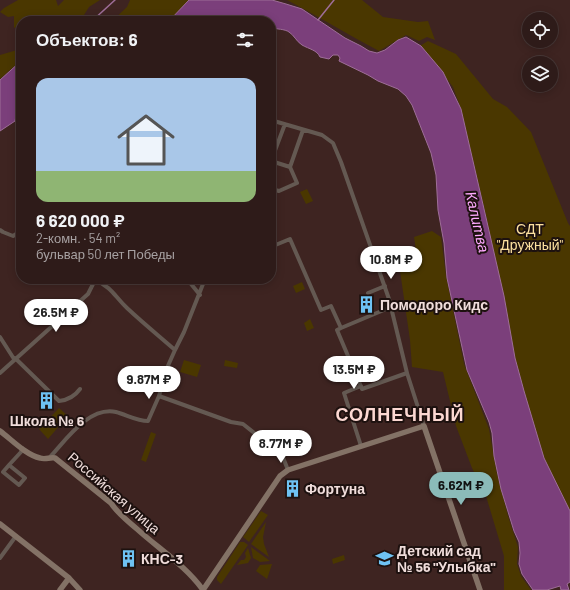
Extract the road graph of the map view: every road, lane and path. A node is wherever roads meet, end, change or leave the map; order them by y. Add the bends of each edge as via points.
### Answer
1 (276, 122) edge
2 (285, 124) junction
3 (303, 130) junction
4 (276, 148) edge
5 (276, 163) edge
6 (290, 167) junction
7 (276, 190) edge
8 (0, 230) edge
9 (16, 234) edge
10 (276, 245) edge
11 (92, 284) edge
12 (103, 284) edge
13 (191, 284) edge
14 (203, 284) edge
15 (384, 286) junction
16 (368, 293) dead end
17 (200, 295) junction
18 (391, 307) junction
19 (339, 329) junction
20 (0, 337) edge
21 (174, 350) junction
22 (15, 358) junction
23 (0, 373) edge
24 (407, 373) junction
25 (360, 386) junction
26 (80, 389) dead end
27 (159, 396) junction
28 (424, 426) junction
29 (0, 431) edge
30 (362, 446) junction
31 (22, 448) junction
32 (50, 457) junction
33 (9, 466) junction
34 (288, 470) junction
35 (2, 471) edge
36 (0, 524) edge
37 (16, 536) junction
38 (0, 558) edge
39 (69, 578) junction
40 (60, 590) edge
41 (80, 590) edge
42 (203, 590) edge
43 (480, 590) edge

1 - 2 street
2 - 3 street
2 - 4 street
3 - 6 street
3 - 15 street via 322,136 333,144
5 - 6 street
6 - 7 street via 297,183
8 - 9 street via 13,236
10 - 19 street via 290,238 321,310 331,306
11 - 22 street via 88,294
12 - 21 street
13 - 17 street
14 - 17 street
15 - 16 street
15 - 18 street
17 - 21 street
18 - 19 street
18 - 24 street
19 - 25 street
20 - 22 street
21 - 27 street
22 - 23 street
22 - 26 street via 59,401 70,398
24 - 25 street via 362,389
24 - 28 street
25 - 30 street via 344,393
27 - 32 street via 148,421 106,411 76,428
27 - 34 street via 243,424 282,454
28 - 30 street
28 - 43 street
29 - 31 street, Российская улица
30 - 34 street
31 - 32 street, Российская улица via 40,459
31 - 33 street
32 - 42 street, Российская улица via 55,458 111,503 128,522 194,577
33 - 35 street
33 - 35 street via 25,478 19,485
34 - 42 street via 280,476
36 - 37 street
37 - 38 street
37 - 39 street
39 - 40 street
39 - 41 street

